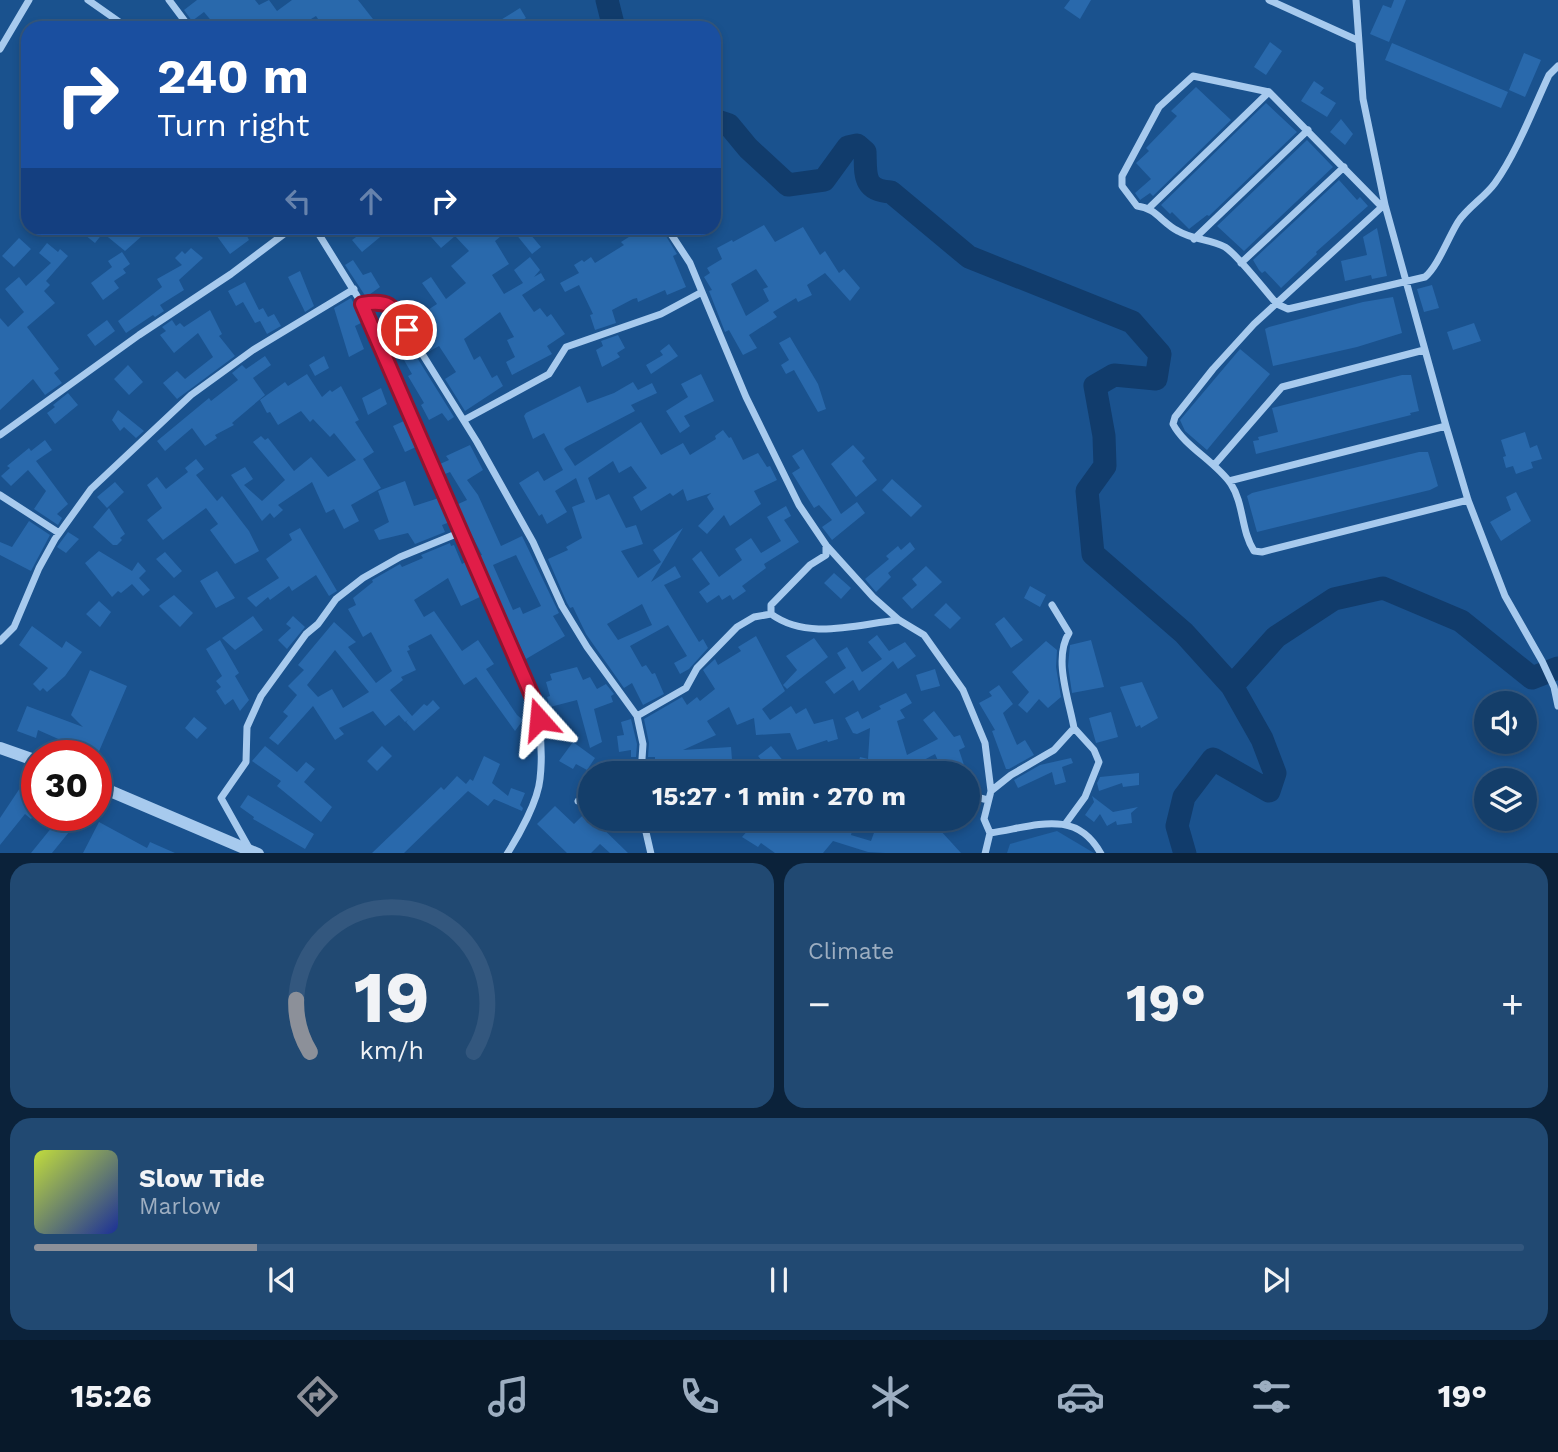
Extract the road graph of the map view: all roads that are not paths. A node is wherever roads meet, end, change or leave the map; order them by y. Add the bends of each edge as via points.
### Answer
1 (29, 0) edge
2 (88, 0) edge
3 (169, 0) edge
4 (1269, 0) edge
5 (1356, 0) edge
6 (118, 21) edge
7 (185, 21) edge
8 (1357, 40) junction
9 (0, 49) edge
10 (1558, 66) edge
11 (1269, 92) junction
12 (1308, 130) junction
13 (1344, 167) junction
14 (1383, 206) junction
15 (1150, 207) junction
16 (283, 235) edge
17 (319, 235) edge
18 (672, 235) edge
19 (1194, 239) junction
20 (1241, 263) junction
21 (1407, 281) junction
22 (354, 289) junction
23 (702, 292) junction
24 (362, 304) junction
25 (1277, 304) junction
26 (1424, 350) junction
27 (464, 420) junction
28 (1446, 426) junction
29 (0, 435) edge
30 (1215, 464) junction
31 (1229, 481) junction
32 (0, 495) edge
33 (1468, 500) junction
34 (461, 532) junction
35 (59, 533) junction
36 (827, 545) junction
37 (1052, 605) dead end
38 (771, 614) junction
39 (899, 620) junction
40 (0, 641) edge
41 (1558, 706) edge
42 (637, 716) junction
43 (1074, 728) junction
44 (1, 750) edge
45 (21, 756) edge
46 (642, 761) edge
47 (992, 791) junction
48 (112, 792) edge
49 (980, 798) edge
50 (988, 800) junction
51 (1066, 823) junction
52 (646, 831) edge
53 (990, 834) junction
54 (255, 852) edge
55 (507, 853) edge
56 (651, 853) edge
57 (985, 853) edge
58 (1101, 853) edge

1 - 9 street
2 - 6 street
3 - 7 street
4 - 8 street
5 - 8 street
8 - 14 street
10 - 21 street via 1549,75 1496,182 1460,218 1434,269 1425,277
11 - 12 street
11 - 15 street
11 - 15 street via 1194,76 1159,107 1122,176 1122,186 1137,206
12 - 13 street
12 - 19 street
13 - 14 street
13 - 20 street
14 - 21 street
14 - 25 street
15 - 19 street via 1175,230
16 - 29 street
17 - 22 street
18 - 23 street
19 - 20 street via 1227,248
20 - 25 street
21 - 25 street via 1288,309
21 - 26 street
22 - 24 street
22 - 35 street via 253,350 191,395 91,489
23 - 27 street via 660,314 566,347 549,374
23 - 36 street via 785,479
24 - 27 street via 381,301 393,307
24 - 34 street
25 - 30 street via 1213,369 1175,417 1177,431
26 - 28 street
26 - 30 street via 1282,387
27 - 42 street via 533,542 562,606
28 - 31 street
28 - 33 street
30 - 31 street
31 - 33 street via 1237,493 1249,544 1262,552
32 - 35 street
33 - 41 street via 1505,596 1542,661
34 - 54 street via 400,557 336,599 261,696 247,727 246,762 221,798
34 - 55 street via 539,719 540,780 519,835
35 - 40 street via 14,627
36 - 38 street via 826,555 771,605
36 - 39 street
37 - 43 street via 1069,633 1062,644 1063,671
38 - 39 street via 803,628 824,631
38 - 42 street via 737,627 698,668 686,688
39 - 47 street via 923,635 963,690 985,743
42 - 46 street
43 - 47 street via 1054,750
43 - 51 street via 1099,762 1085,797
44 - 45 street
47 - 50 street
48 - 54 street
49 - 50 street
50 - 53 street via 984,819
51 - 53 street
51 - 58 street via 1093,838
52 - 56 street
53 - 57 street

